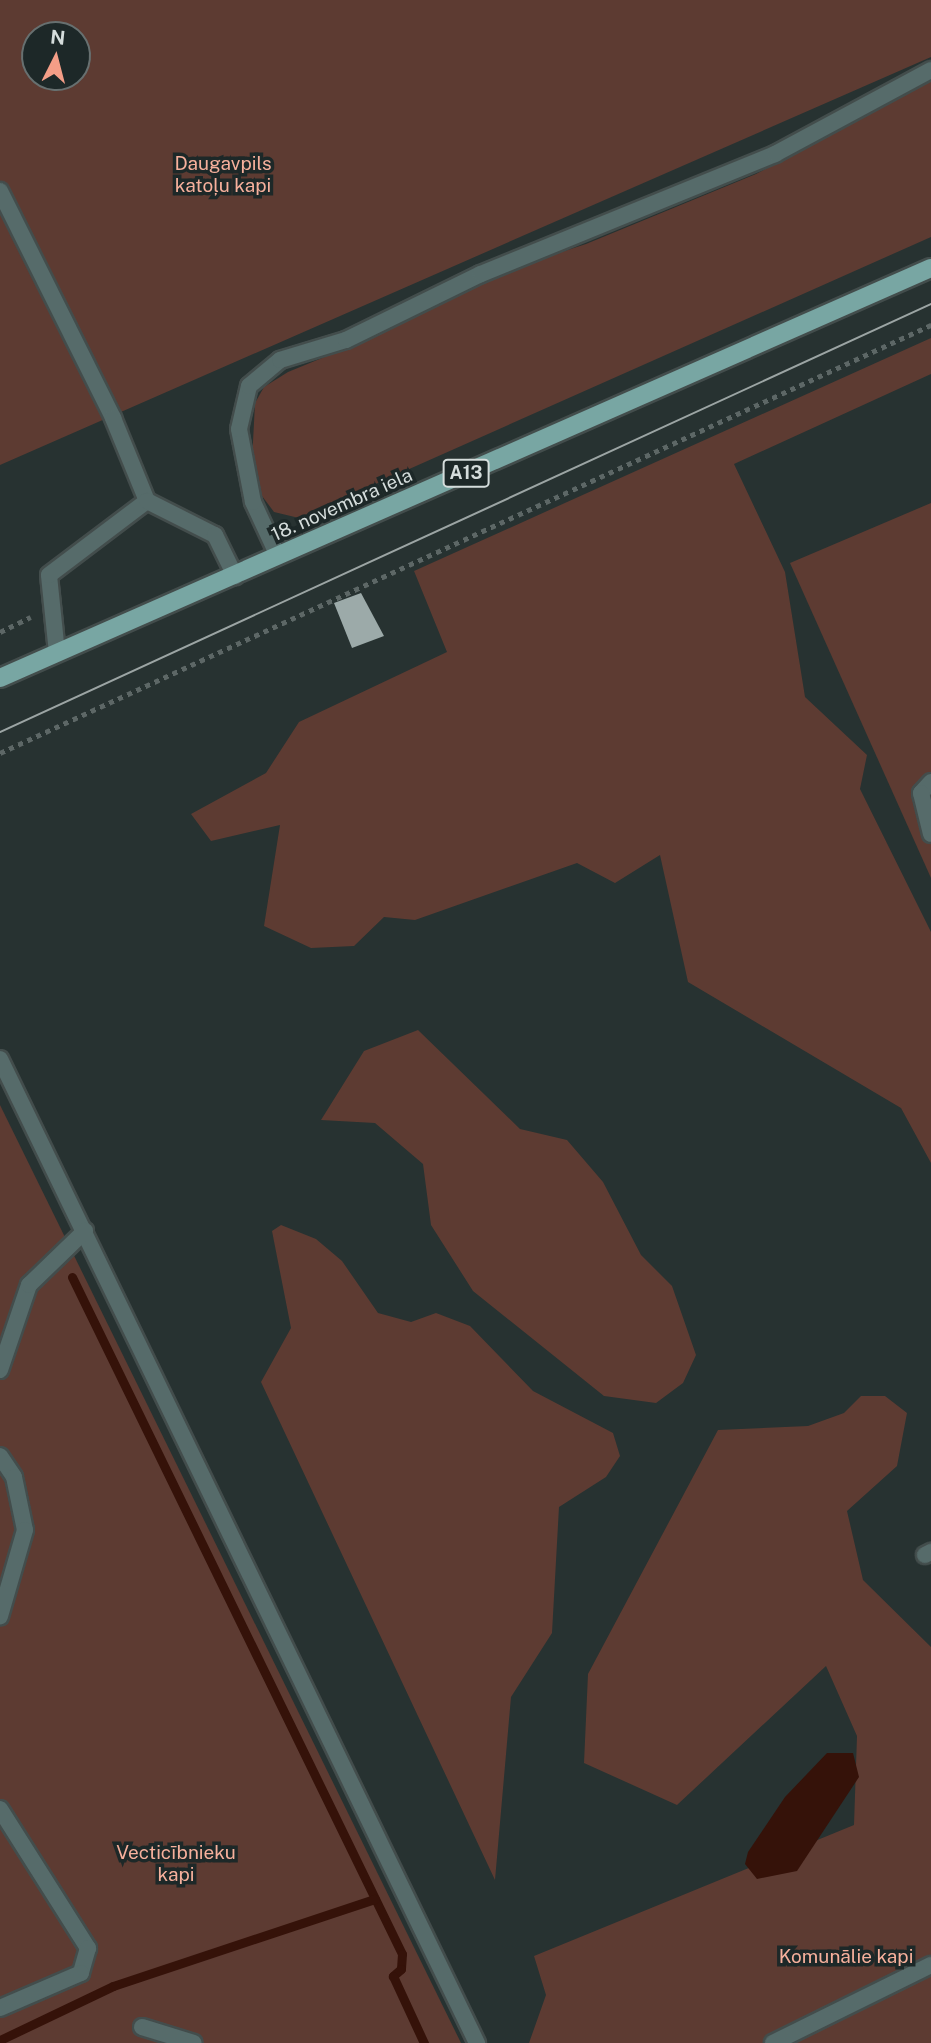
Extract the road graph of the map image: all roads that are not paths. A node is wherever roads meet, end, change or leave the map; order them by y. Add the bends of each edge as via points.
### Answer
1 (931, 71) edge
2 (0, 191) edge
3 (931, 268) edge
4 (147, 501) junction
5 (278, 556) junction
6 (235, 576) junction
7 (57, 653) junction
8 (0, 678) edge
9 (931, 782) edge
10 (931, 834) edge
11 (0, 1059) edge
12 (85, 1231) junction
13 (0, 1370) edge
14 (0, 1457) edge
15 (0, 1616) edge
16 (0, 1809) edge
17 (931, 1965) edge
18 (0, 2008) edge
19 (142, 2027) dead end
20 (194, 2043) edge
21 (477, 2043) edge
22 (773, 2043) edge

1 - 5 lane via 775,154 481,274 346,340 280,360 249,386 239,429 253,502
2 - 4 lane via 113,418
3 - 5 main road, 18. novembra iela / A13
4 - 6 lane via 215,535
4 - 7 lane via 50,575
5 - 6 main road, 18. novembra iela / A13
6 - 7 main road, 18. novembra iela / A13
7 - 8 main road, 18. novembra iela / A13
9 - 10 lane via 921,793
11 - 12 lane
12 - 13 lane via 29,1285
12 - 21 lane
14 - 15 lane via 14,1477 25,1530
16 - 18 lane via 88,1948 81,1973
17 - 22 lane
19 - 20 lane

